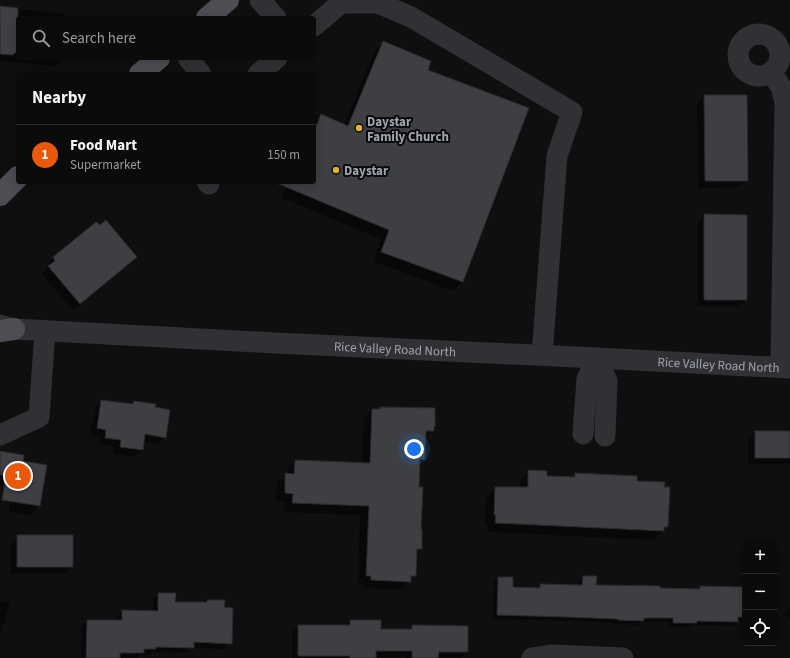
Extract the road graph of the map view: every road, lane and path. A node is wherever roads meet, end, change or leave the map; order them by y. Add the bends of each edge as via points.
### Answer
1 (228, 0) edge
2 (260, 0) edge
3 (209, 16) edge
4 (274, 16) edge
5 (316, 24) edge
6 (157, 60) edge
7 (190, 60) edge
8 (275, 60) edge
9 (142, 72) edge
10 (199, 72) edge
11 (260, 72) edge
12 (771, 72) dead end
13 (16, 179) edge
14 (0, 195) edge
15 (5, 328) edge
16 (45, 331) junction
17 (542, 355) junction
18 (597, 358) junction
19 (785, 368) edge
20 (583, 434) dead end
21 (0, 435) edge
22 (605, 436) dead end
23 (532, 658) edge
24 (623, 658) edge

1 - 3 main road
2 - 4 street
5 - 17 street via 341,3 378,3 411,17 572,112 557,156
6 - 9 main road
7 - 10 street
8 - 11 street
12 - 19 street via 785,102
13 - 14 main road
15 - 16 street, Rice Valley Road North
16 - 17 street, Rice Valley Road North
16 - 21 street via 39,417
17 - 18 street, Rice Valley Road North
18 - 19 street, Rice Valley Road North
18 - 20 street via 587,380
18 - 22 street via 607,381
23 - 24 street via 550,655

